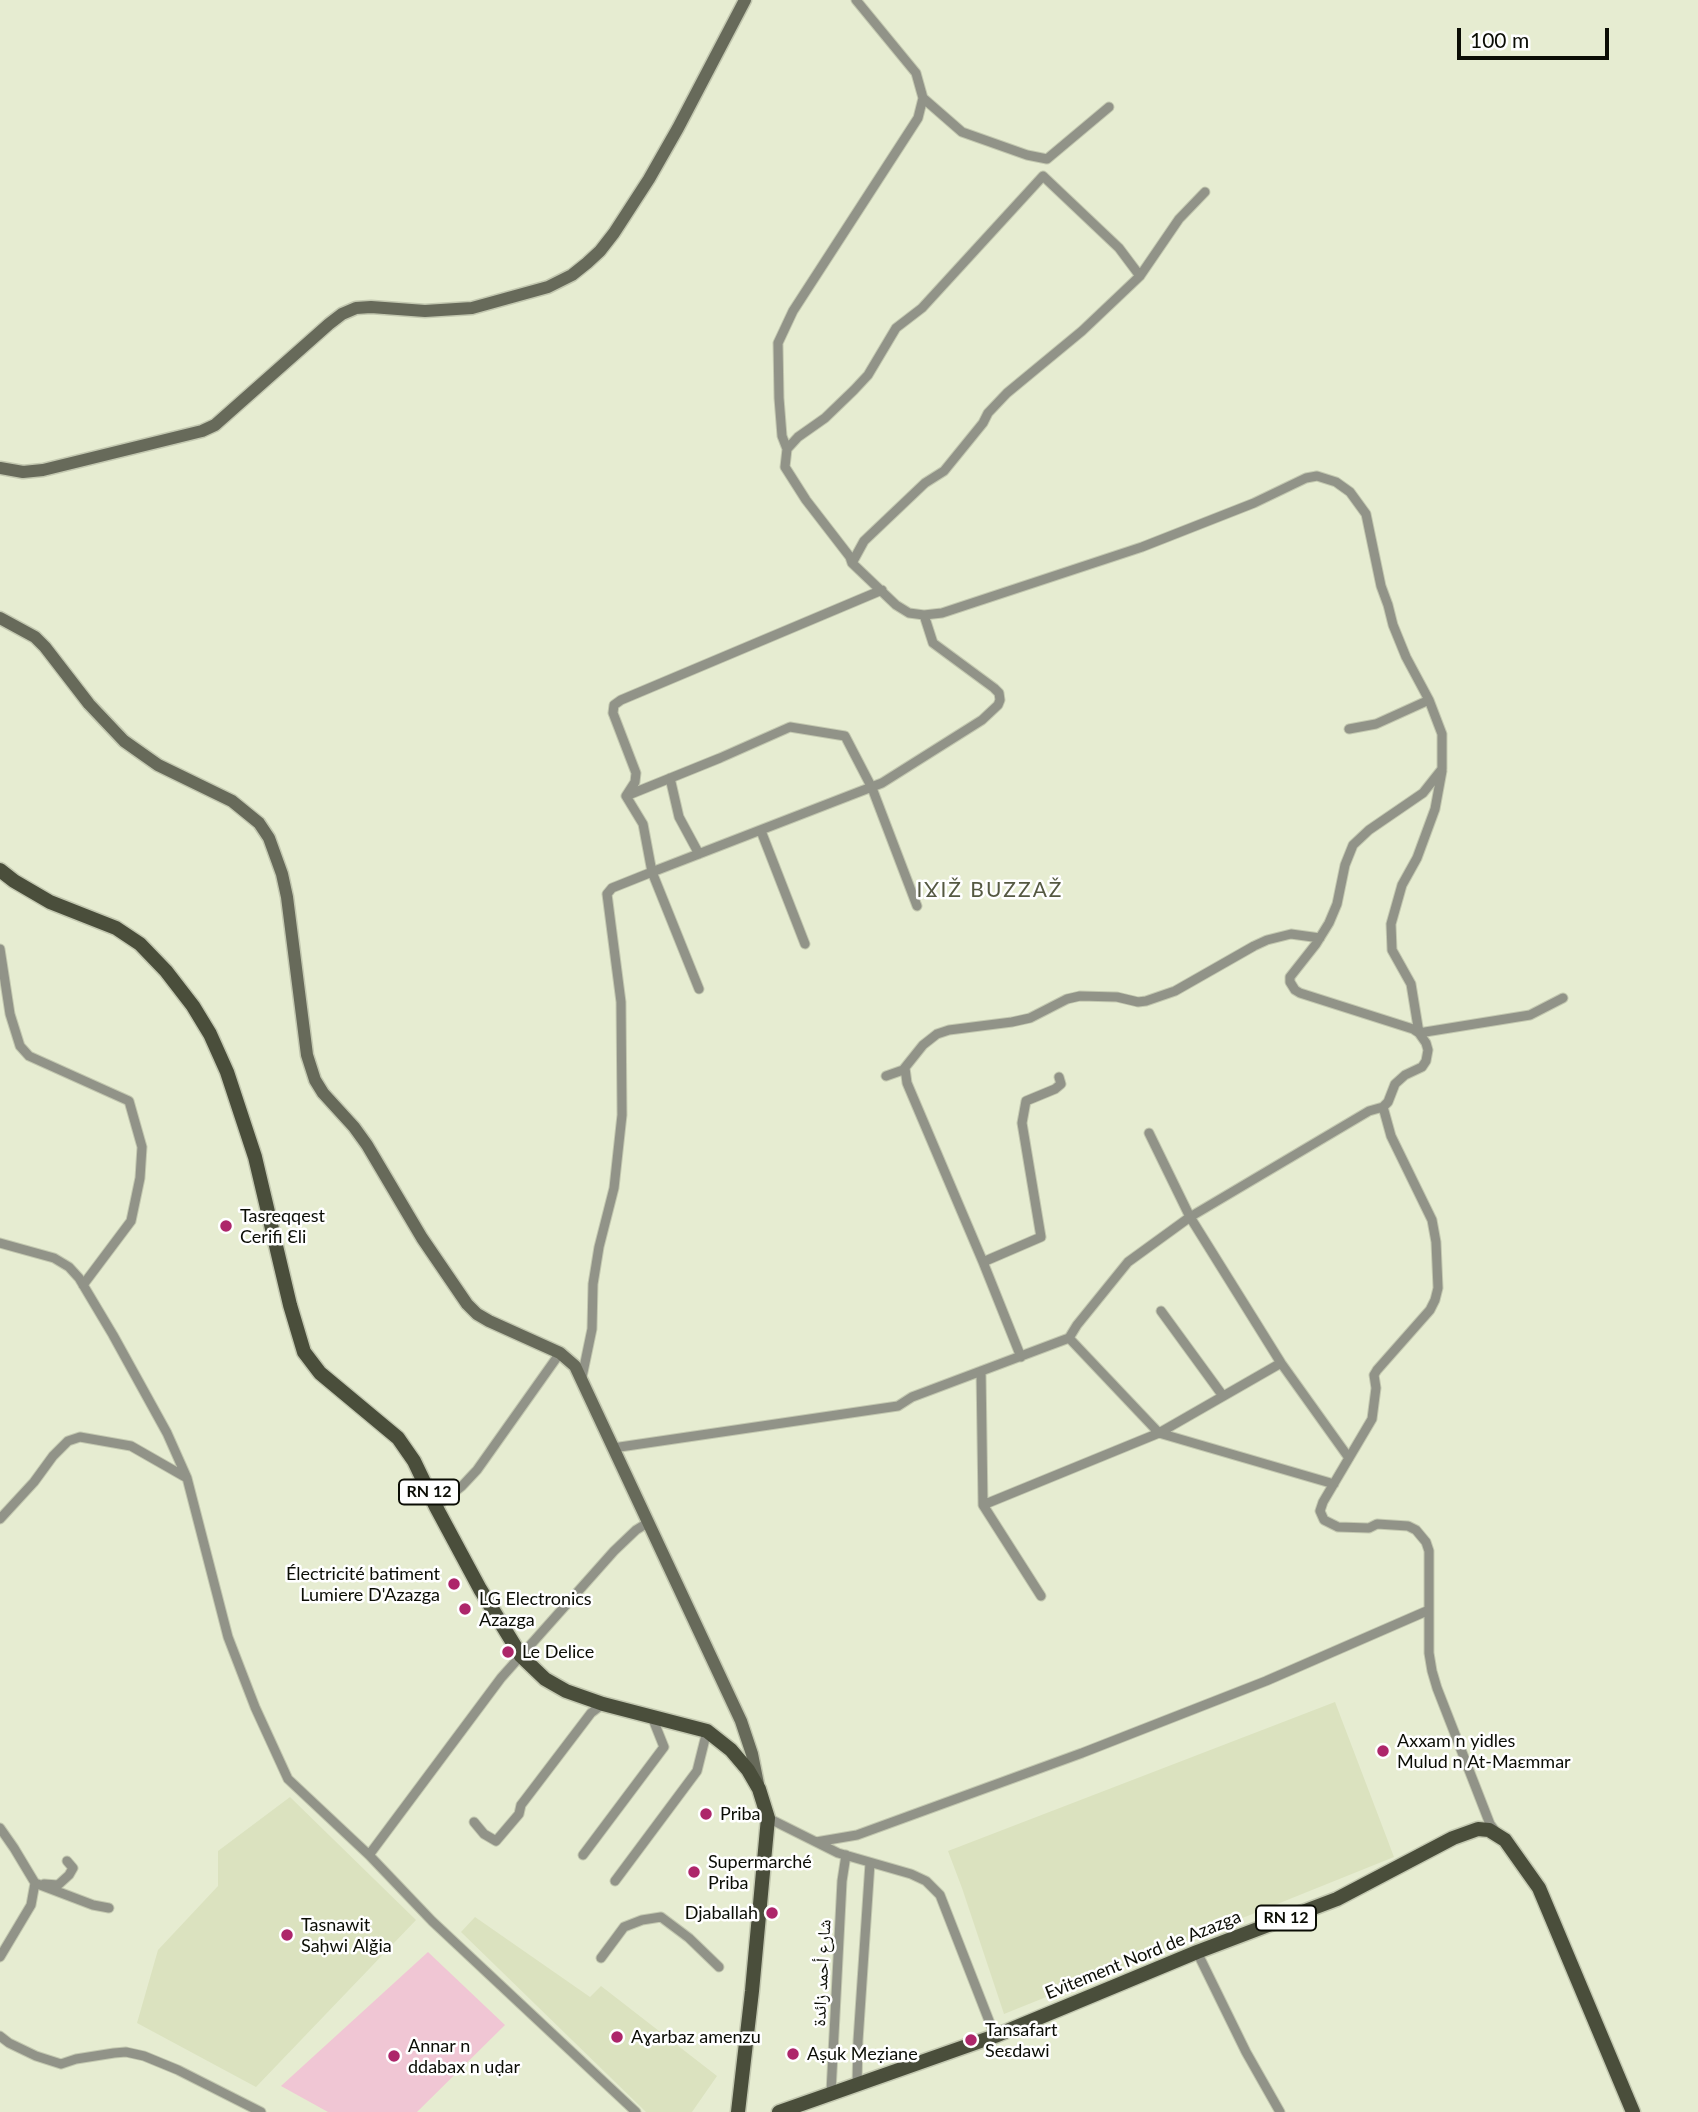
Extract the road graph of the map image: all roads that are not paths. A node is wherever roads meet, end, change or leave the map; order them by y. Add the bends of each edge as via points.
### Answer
1 (745, 0) edge
2 (856, 0) edge
3 (923, 98) junction
4 (1109, 107) dead end
5 (1046, 159) junction
6 (1043, 176) junction
7 (1205, 192) dead end
8 (1140, 276) junction
9 (787, 449) junction
10 (0, 468) edge
11 (852, 563) junction
12 (882, 590) junction
13 (924, 615) junction
14 (0, 618) edge
15 (1429, 700) junction
16 (1349, 729) dead end
17 (1442, 769) junction
18 (670, 778) junction
19 (872, 788) junction
20 (626, 796) junction
21 (761, 831) junction
22 (699, 854) junction
23 (0, 870) edge
24 (652, 872) junction
25 (917, 906) dead end
26 (1320, 938) junction
27 (804, 944) dead end
28 (0, 949) edge
29 (699, 989) dead end
30 (1563, 998) dead end
31 (1419, 1033) junction
32 (905, 1068) junction
33 (886, 1076) dead end
34 (1059, 1077) dead end
35 (1383, 1107) junction
36 (1149, 1133) dead end
37 (1190, 1217) junction
38 (0, 1243) edge
39 (984, 1262) junction
40 (83, 1285) junction
41 (1161, 1311) dead end
42 (1069, 1338) junction
43 (560, 1353) junction
44 (1021, 1357) junction
45 (1281, 1363) junction
46 (981, 1371) junction
47 (582, 1377) junction
48 (1223, 1396) junction
49 (1159, 1433) junction
50 (613, 1448) junction
51 (1349, 1458) junction
52 (187, 1478) junction
53 (1334, 1484) junction
54 (983, 1505) junction
55 (436, 1507) junction
56 (0, 1520) edge
57 (649, 1522) junction
58 (1041, 1596) dead end
59 (1429, 1610) junction
60 (522, 1656) junction
61 (603, 1704) junction
62 (652, 1717) junction
63 (707, 1731) junction
64 (759, 1789) junction
65 (768, 1818) junction
66 (474, 1822) dead end
67 (0, 1828) edge
68 (1497, 1834) junction
69 (816, 1842) junction
70 (369, 1855) junction
71 (583, 1855) dead end
72 (846, 1855) junction
73 (67, 1861) dead end
74 (870, 1863) junction
75 (615, 1881) dead end
76 (35, 1883) junction
77 (57, 1889) junction
78 (109, 1908) dead end
79 (1197, 1952) junction
80 (0, 1956) edge
81 (601, 1958) dead end
82 (719, 1967) dead end
83 (0, 2036) edge
84 (995, 2036) junction
85 (857, 2085) junction
86 (831, 2092) junction
87 (261, 2112) edge
88 (636, 2112) edge
89 (738, 2112) edge
90 (779, 2112) edge
91 (1280, 2112) edge
92 (1633, 2112) edge

1 - 10 street via 649,179 614,233 572,275 548,287 472,308 356,308 329,324 215,425 202,431 43,470
2 - 3 street via 916,73
3 - 5 street via 962,132
3 - 9 street via 918,118 793,311 778,343 782,436
4 - 5 street
5 - 6 street
6 - 8 street via 1119,248
6 - 9 street via 922,308 896,328 855,390
7 - 8 street via 1179,219
8 - 11 street via 1007,393 944,471 864,541
9 - 11 street via 785,467
11 - 12 street
12 - 13 street via 909,613
12 - 20 street via 614,705 636,774
13 - 15 street via 955,609 1142,547 1317,477 1350,492 1366,514 1393,625
13 - 19 street via 933,643 994,688 1000,700 982,720
14 - 43 street via 35,637 124,741 159,765 232,802 259,823 282,874 307,1055 315,1080 367,1145 467,1304 489,1321
15 - 16 street via 1376,724
15 - 17 street via 1442,734
17 - 26 street via 1423,793 1353,845 1336,904
17 - 31 street via 1435,809 1418,858 1402,885 1391,924 1392,950 1412,984
18 - 19 street via 796,727 845,736
18 - 20 street
18 - 22 street via 679,817
19 - 21 street
19 - 25 street
20 - 24 street via 643,824
21 - 22 street
21 - 27 street
22 - 24 street
23 - 55 main road, RN 12 via 50,902 116,928 140,944 193,1006 227,1072 256,1157 304,1352 320,1373 398,1438
24 - 29 street
24 - 47 street via 607,894 621,1002 622,1115
26 - 31 street via 1290,976 1294,990
26 - 32 street via 1291,934 1267,940 1175,991 1146,1001 1080,996 1012,1022 948,1030 923,1045
28 - 40 street via 20,1046 29,1056 129,1101 142,1147 131,1220
30 - 31 street via 1530,1015
31 - 35 street via 1428,1049 1426,1061 1395,1084
32 - 33 street
32 - 39 street via 907,1083
34 - 39 street via 1061,1084 1026,1101 1022,1123 1041,1237
35 - 37 street
35 - 51 street via 1391,1136 1430,1212 1438,1288 1430,1310 1374,1375 1372,1419
36 - 37 street
37 - 42 street via 1128,1262
37 - 45 street
38 - 40 street via 54,1258 69,1267
39 - 44 street
40 - 52 street via 167,1433
41 - 48 street
42 - 44 street
42 - 49 street
43 - 47 street
43 - 55 street via 477,1470
44 - 46 street
45 - 48 street
45 - 51 street
46 - 50 street via 898,1406
46 - 54 street
47 - 50 street
48 - 49 street
49 - 53 street
49 - 54 street
50 - 57 street
51 - 53 street
52 - 56 street via 131,1446 80,1437 68,1441 53,1456
52 - 70 street via 228,1637 288,1779
53 - 59 street via 1320,1508 1330,1524 1346,1528 1398,1525 1423,1537 1429,1551
54 - 58 street
55 - 60 main road, RN 12
57 - 60 street via 614,1551
57 - 64 street via 741,1721
59 - 68 street via 1434,1679
59 - 69 street via 1082,1753 857,1835
60 - 61 main road, RN 12 via 545,1679
60 - 70 street
61 - 62 main road, RN 12
61 - 66 street via 591,1713 496,1841
62 - 63 main road, RN 12
62 - 71 street via 664,1747
63 - 64 main road, RN 12 via 731,1750
63 - 75 street via 697,1771
64 - 65 main road, RN 12
65 - 69 street
65 - 89 main road, RN 12
67 - 76 street
68 - 79 main road, Evitement Nord de Azazga / RN 12 via 1469,1831 1337,1899
68 - 92 main road via 1539,1888
69 - 72 street
70 - 88 street via 432,1921
72 - 74 street
72 - 86 street, شارع أحمد زائدة
73 - 77 street via 73,1868
74 - 84 street via 911,1874 940,1895
74 - 85 street
76 - 77 street
76 - 80 street via 31,1905
77 - 78 street
79 - 84 main road, Evitement Nord de Azazga / RN 12
79 - 91 street
81 - 82 street via 624,1927 661,1917
83 - 87 street via 61,2064 114,2053 144,2056
84 - 85 main road, Evitement Nord de Azazga / RN 12
85 - 86 main road, Evitement Nord de Azazga / RN 12
86 - 90 main road, Evitement Nord de Azazga / RN 12

